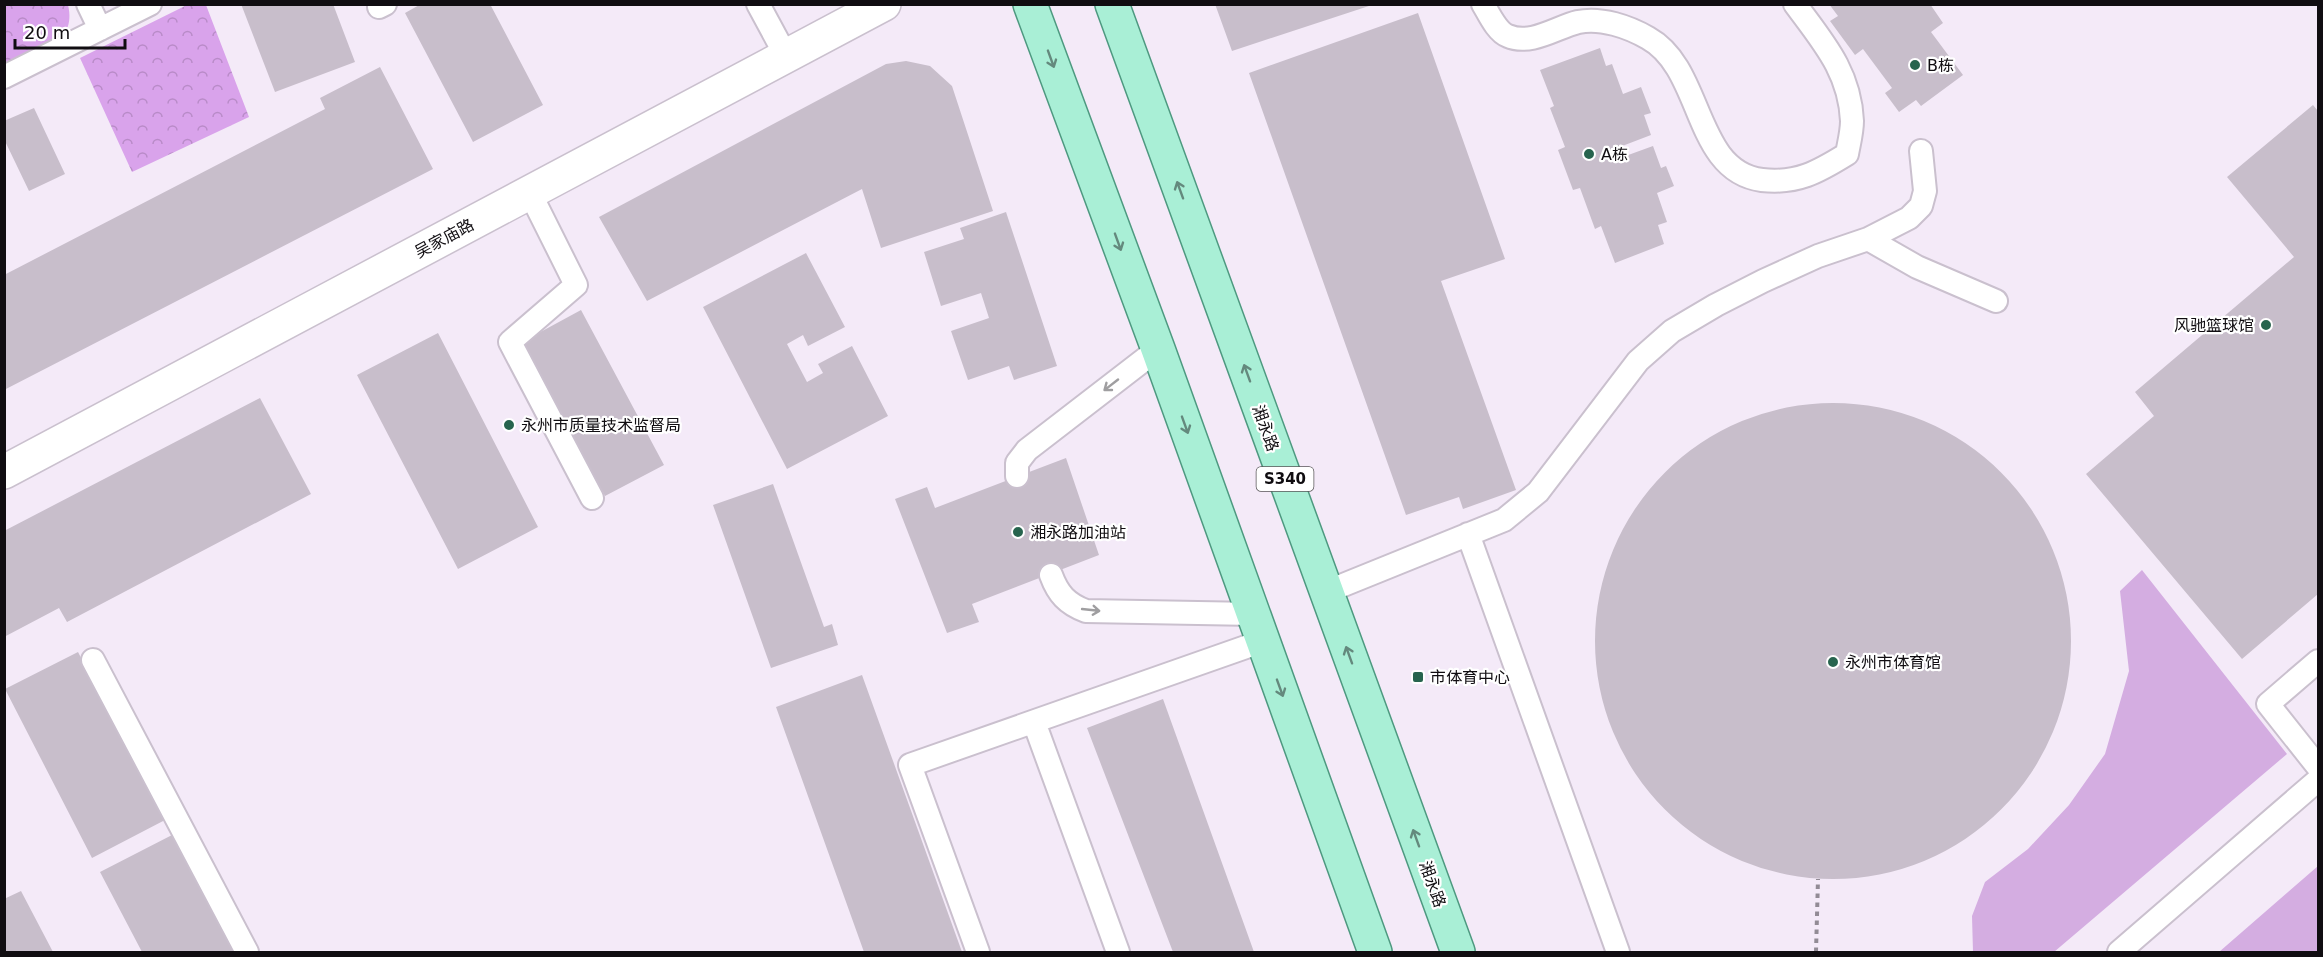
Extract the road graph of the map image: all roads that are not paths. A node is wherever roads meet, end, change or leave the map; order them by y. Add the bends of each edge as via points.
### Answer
1 (88, 4) edge
2 (150, 4) edge
3 (758, 4) edge
4 (885, 4) edge
5 (1030, 4) edge
6 (1112, 4) edge
7 (1483, 4) edge
8 (1795, 4) edge
9 (100, 28) junction
10 (786, 56) junction
11 (4, 77) edge
12 (1921, 151) dead end
13 (530, 193) junction
14 (1868, 239) junction
15 (1996, 300) dead end
16 (1158, 349) junction
17 (4, 472) edge
18 (1017, 476) dead end
19 (592, 498) dead end
20 (1468, 534) junction
21 (1051, 575) dead end
22 (1326, 591) junction
23 (1259, 628) junction
24 (93, 660) dead end
25 (2319, 661) edge
26 (1034, 722) junction
27 (2319, 767) edge
28 (2319, 780) edge
29 (247, 952) edge
30 (978, 952) edge
31 (1118, 952) edge
32 (1375, 952) edge
33 (1458, 952) edge
34 (1618, 952) edge
35 (2119, 952) edge

1 - 9 lane
2 - 9 lane
3 - 10 lane
4 - 10 street, 吴家庙路
5 -> 16 main road
22 -> 6 main road, 湘永路 / S340
7 - 8 lane via 1507,36 1529,39 1580,22 1607,22 1651,39 1672,57 1709,138 1728,164 1747,178 1782,182 1818,172 1847,154 1852,123 1848,87 1832,54
9 - 11 lane
10 - 13 street, 吴家庙路
12 - 14 lane via 1925,191 1921,206 1909,218
13 - 17 street, 吴家庙路
13 - 19 lane via 576,285 510,342
14 - 15 lane via 1917,267
14 - 20 lane via 1763,281 1672,331 1638,361 1538,492 1504,520
16 -> 18 lane via 1027,450 1017,463
16 -> 23 main road
20 - 22 lane
20 - 34 lane
21 -> 23 lane via 1060,594 1072,606 1086,611
33 -> 22 main road, 湘永路 / S340
23 - 26 lane
23 -> 32 main road
24 - 29 lane
25 - 27 lane via 2268,704
26 - 30 lane via 910,765
26 - 31 lane
28 - 35 lane

